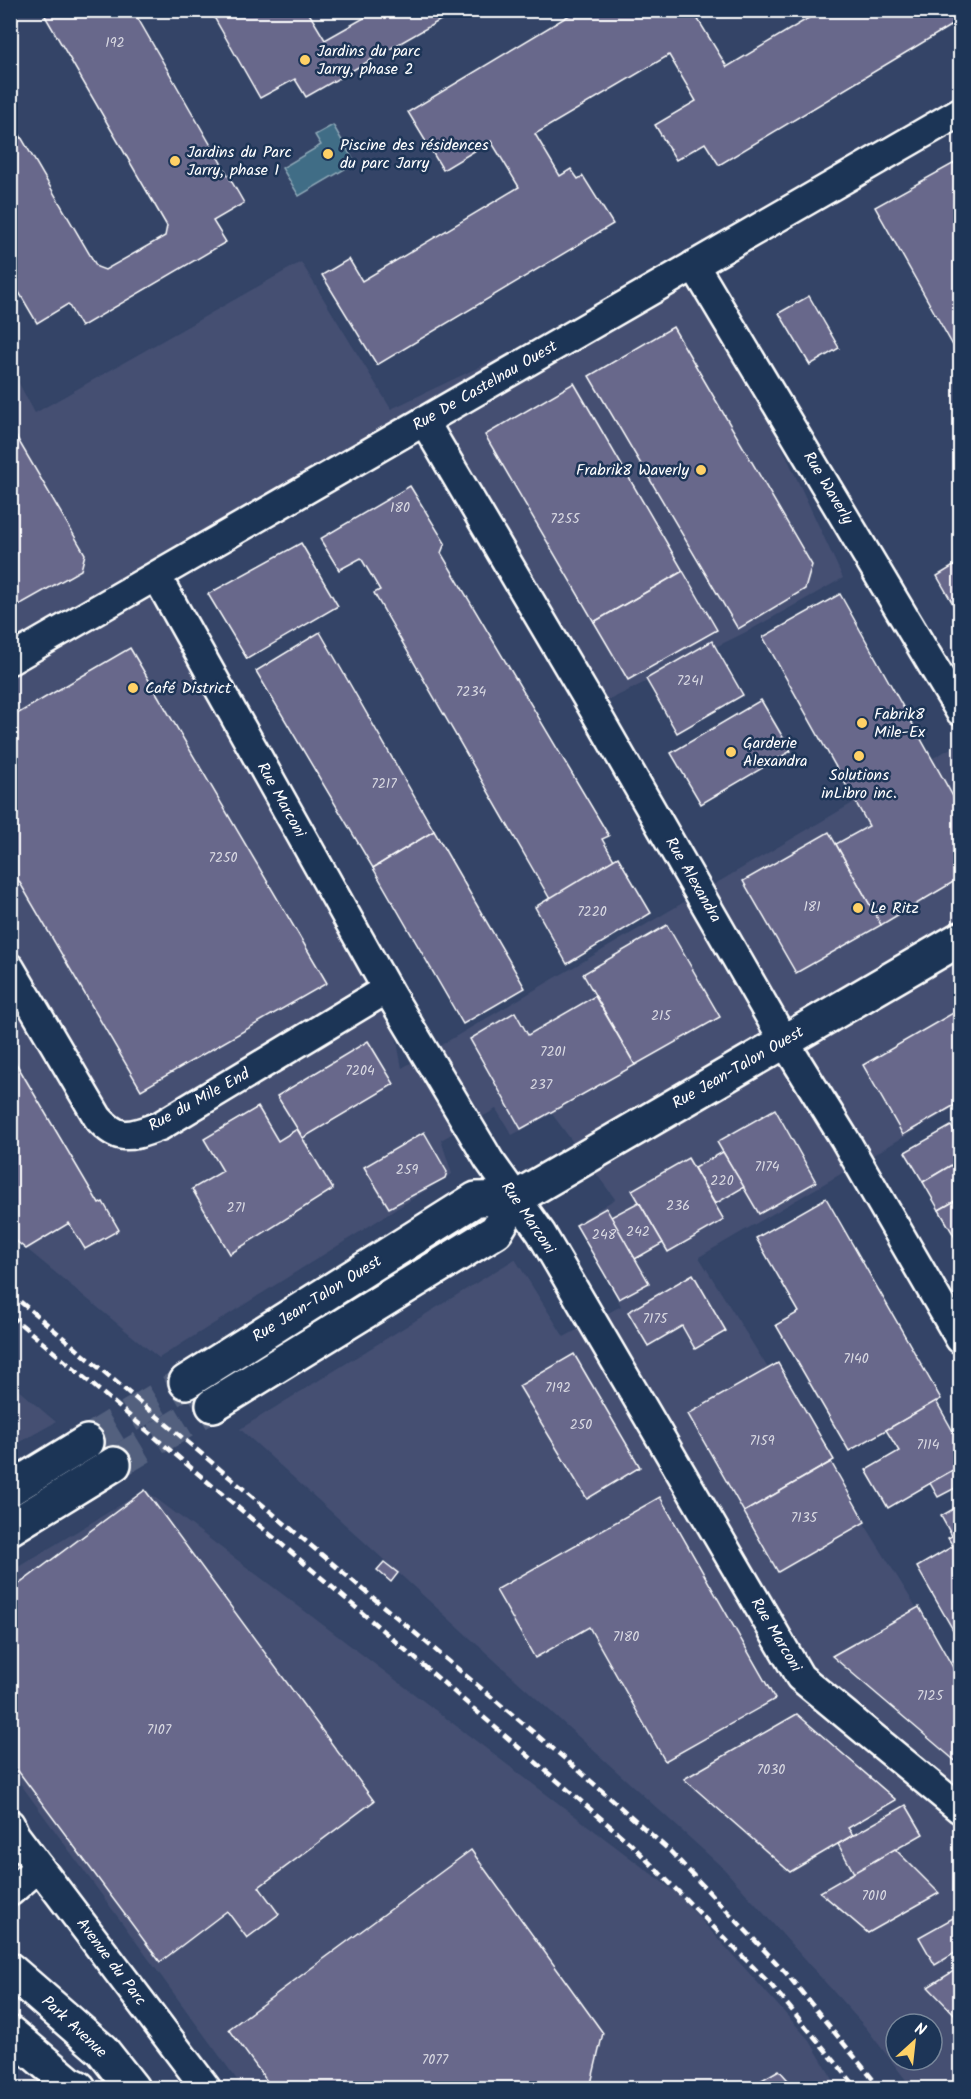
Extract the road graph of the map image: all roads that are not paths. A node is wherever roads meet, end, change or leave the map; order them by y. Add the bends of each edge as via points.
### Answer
1 (960, 112) edge
2 (694, 265) junction
3 (424, 421) junction
4 (157, 577) junction
5 (10, 660) edge
6 (960, 711) edge
7 (960, 939) edge
8 (10, 968) edge
9 (387, 989) junction
10 (784, 1041) junction
11 (516, 1198) junction
12 (960, 1339) edge
13 (186, 1382) tunnel mouth
14 (213, 1405) tunnel mouth
15 (87, 1442) tunnel mouth
16 (114, 1464) tunnel mouth
17 (10, 1489) edge
18 (10, 1528) edge
19 (960, 1809) edge
20 (12, 1831) edge
21 (39, 1867) junction
22 (10, 1892) edge
23 (10, 1970) edge
24 (10, 2033) edge
25 (79, 2088) edge
26 (132, 2088) edge
27 (206, 2088) edge

1 - 2 street, Rue De Castelnau Ouest
2 - 3 street, Rue De Castelnau Ouest
2 - 6 street, Rue Waverly
3 - 4 street, Rue De Castelnau Ouest
3 - 10 street, Rue Alexandra
4 - 5 street, Rue De Castelnau Ouest
4 - 9 street, Rue Marconi
7 - 10 main road, Rue Jean-Talon Ouest
8 - 9 street, Rue du Mile End via 98,1118 109,1131 126,1136 160,1126
9 - 11 street, Rue Marconi via 489,1160
10 - 11 main road, Rue Jean-Talon Ouest
10 - 12 street, Rue Alexandra
11 - 13 main road, Rue Jean-Talon Ouest via 477,1199
11 - 14 main road, Rue Jean-Talon Ouest via 496,1231
11 - 19 street, Rue Marconi via 541,1233 800,1677
15 - 17 main road
16 - 18 main road
20 - 21 street, Avenue du Parc
21 - 22 street
21 - 27 street, Avenue du Parc
23 - 26 main road, Park Avenue via 102,2050
24 - 25 main road

